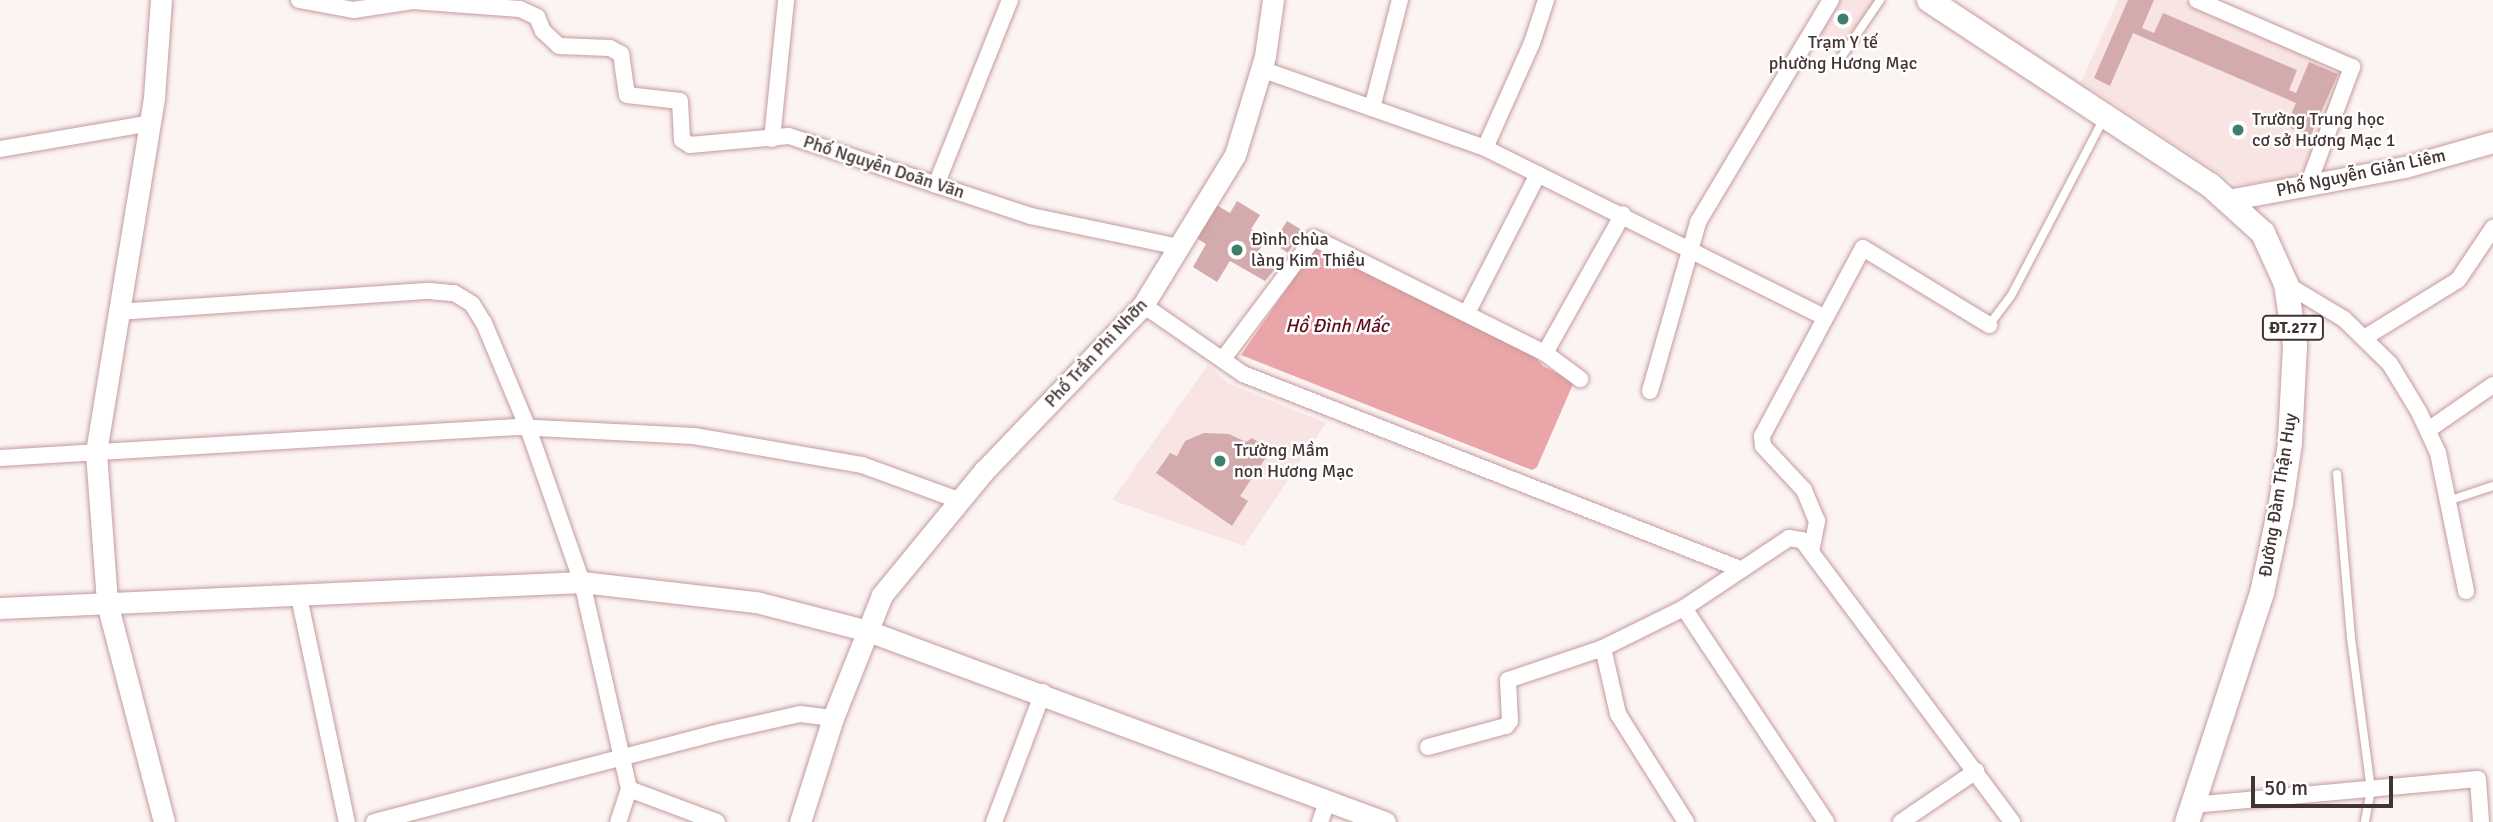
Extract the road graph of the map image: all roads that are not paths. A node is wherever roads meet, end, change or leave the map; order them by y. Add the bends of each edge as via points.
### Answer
1 (161, 0) edge
2 (299, 0) edge
3 (786, 0) edge
4 (1010, 0) edge
5 (1273, 0) edge
6 (1400, 0) edge
7 (1546, 0) edge
8 (1831, 0) edge
9 (1880, 0) edge
10 (1929, 0) edge
11 (2197, 0) edge
12 (1842, 56) dead end
13 (1261, 69) junction
14 (1372, 108) junction
15 (2105, 116) junction
16 (146, 124) junction
17 (772, 139) junction
18 (2493, 142) edge
19 (1485, 148) junction
20 (0, 149) edge
21 (1538, 174) junction
22 (936, 185) junction
23 (2308, 185) junction
24 (2228, 201) junction
25 (1623, 214) junction
26 (2493, 228) edge
27 (1180, 247) junction
28 (1690, 250) junction
29 (2286, 284) junction
30 (1143, 305) junction
31 (117, 312) junction
32 (1467, 313) junction
33 (1824, 317) junction
34 (1989, 325) joint
35 (2364, 338) junction
36 (1545, 354) junction
37 (1223, 359) junction
38 (1580, 379) dead end
39 (2493, 385) edge
40 (1650, 391) dead end
41 (528, 428) junction
42 (2428, 430) junction
43 (96, 452) junction
44 (0, 458) edge
45 (2337, 474) dead end
46 (2493, 485) edge
47 (958, 500) junction
48 (2448, 501) junction
49 (1811, 552) junction
50 (1740, 569) junction
51 (582, 582) junction
52 (2466, 591) dead end
53 (299, 597) junction
54 (107, 603) junction
55 (0, 608) edge
56 (1685, 608) junction
57 (868, 631) junction
58 (1602, 648) junction
59 (1043, 692) junction
60 (833, 718) junction
61 (1428, 747) dead end
62 (620, 759) junction
63 (2493, 770) edge
64 (1976, 771) junction
65 (2478, 779) junction
66 (629, 789) junction
67 (2371, 790) junction
68 (1327, 802) junction
69 (2190, 813) edge
70 (164, 822) edge
71 (347, 822) edge
72 (374, 822) edge
73 (618, 822) edge
74 (717, 822) edge
75 (800, 822) edge
76 (994, 822) edge
77 (1320, 822) edge
78 (1385, 822) edge
79 (1686, 822) edge
80 (1826, 822) edge
81 (1901, 822) edge
82 (2012, 822) edge
83 (2365, 822) edge
84 (2481, 822) edge

1 - 16 street via 154,98
2 - 17 street, Phố Nguyễn Doãn Văn via 354,10 412,1 520,9 537,17 543,31 559,46 610,48 621,54 627,95 680,101 682,140 690,145
3 - 17 street
4 - 22 street
5 - 13 street, Phố Trần Phi Nhỡn
6 - 14 street
7 - 19 street
8 - 28 street via 1730,162 1698,222
9 - 12 lane
10 - 15 main road, Đường Đàm Thận Huy / ĐT.277
11 - 23 street via 2352,67
13 - 14 street
13 - 27 street, Phố Trần Phi Nhỡn via 1235,155
14 - 19 street
15 - 24 main road, Đường Đàm Thận Huy / ĐT.277
15 - 34 lane via 2042,240
16 - 20 street
16 - 31 street
17 - 22 street, Phố Nguyễn Doãn Văn via 789,136
18 - 23 street, Phố Nguyễn Giản Liêm via 2405,167
19 - 21 street
21 - 25 street
21 - 32 street
22 - 27 street, Phố Nguyễn Doãn Văn via 1031,216
23 - 24 street, Phố Nguyễn Giản Liêm
24 - 29 main road, Đường Đàm Thận Huy / ĐT.277 via 2263,233
25 - 28 street
25 - 36 street
26 - 35 street via 2458,280
27 - 30 street, Phố Trần Phi Nhỡn
28 - 33 street
28 - 40 street
29 - 35 street via 2316,298
29 - 69 main road, Đường Đàm Thận Huy / ĐT.277 via 2295,358 2281,503 2262,593
30 - 37 street
30 - 47 street, Phố Trần Phi Nhỡn
31 - 41 street via 454,293 472,304 484,323
31 - 43 street
32 - 36 street
32 - 37 street via 1314,238
33 - 34 street via 1863,248
33 - 49 street via 1762,436 1763,446 1804,490 1817,521
35 - 42 street via 2390,363
36 - 38 street
37 - 50 street via 1243,374
39 - 42 street
41 - 43 street
41 - 47 street via 694,436 862,465
41 - 51 street
42 - 48 street
43 - 44 street
43 - 54 street
45 - 67 lane via 2351,638
46 - 48 lane
47 - 57 street, Phố Trần Phi Nhỡn via 882,595
48 - 52 street
49 - 50 street via 1802,540 1789,538
49 - 64 street
50 - 56 street
51 - 53 street
51 - 57 street via 756,602
51 - 62 street
53 - 54 street
53 - 71 street
54 - 55 street
54 - 70 street
56 - 58 street
56 - 80 street
57 - 59 street
57 - 60 street, Phố Trần Phi Nhỡn
58 - 61 street via 1508,680 1510,721 1506,726
58 - 79 street via 1618,713
59 - 68 street
59 - 76 street
60 - 62 street via 800,715
60 - 75 street, Phố Trần Phi Nhỡn
62 - 66 street
62 - 72 street
63 - 65 street
64 - 81 street
64 - 82 street
65 - 67 street
65 - 84 street
66 - 73 street
66 - 74 street
67 - 69 street
67 - 83 lane
68 - 77 street
68 - 78 street

